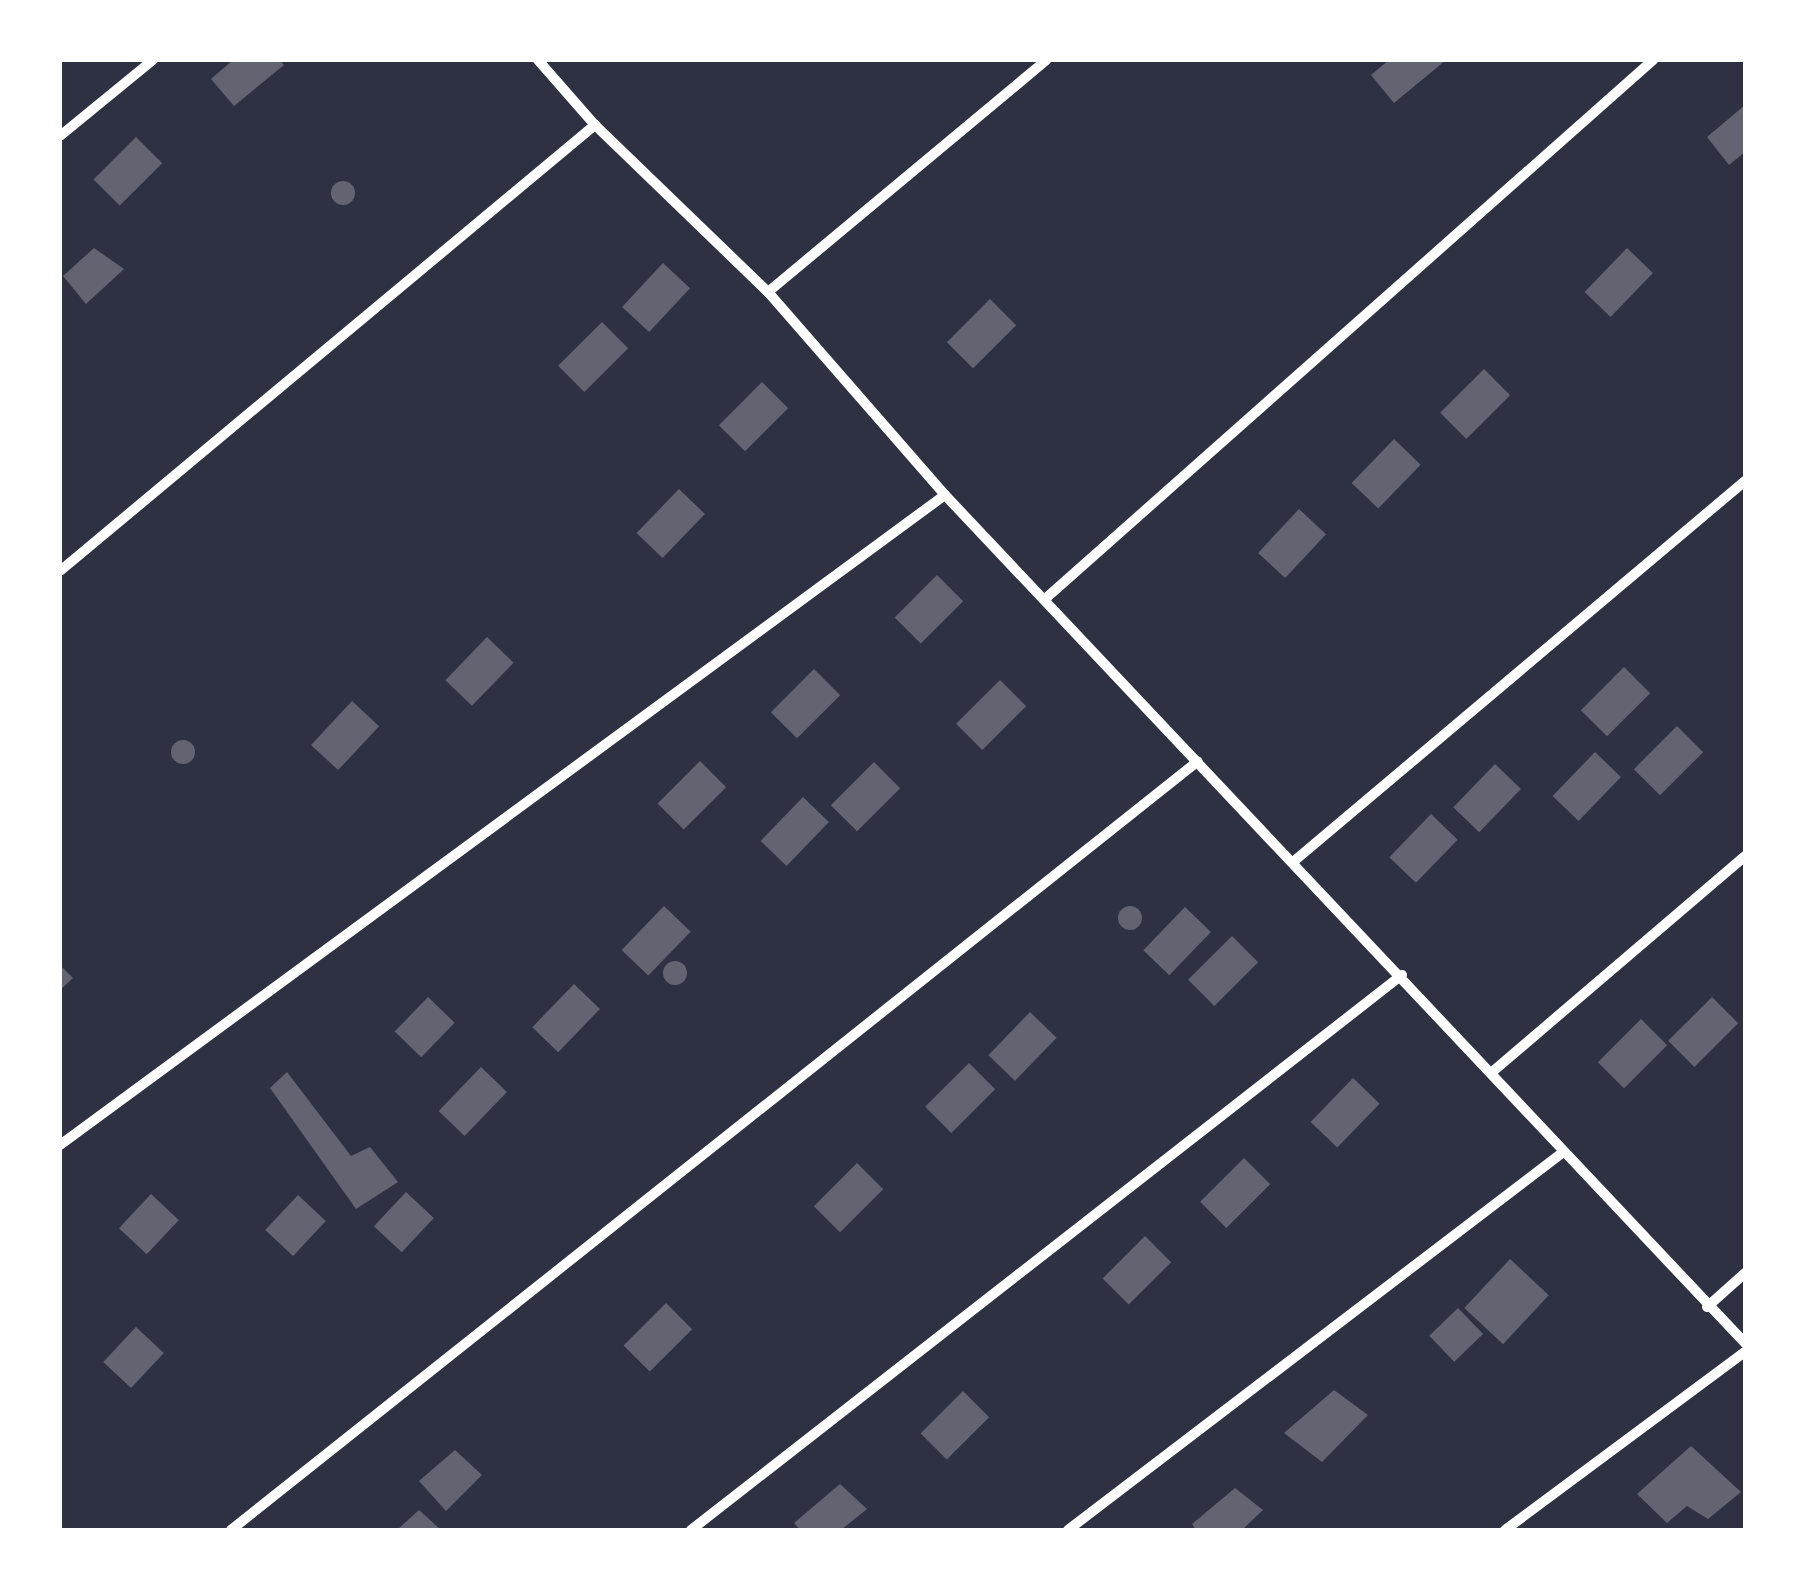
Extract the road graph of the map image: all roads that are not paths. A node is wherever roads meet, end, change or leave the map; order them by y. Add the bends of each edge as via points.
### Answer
1 (153, 60) edge
2 (538, 60) edge
3 (1046, 60) edge
4 (1653, 60) edge
5 (595, 125) junction
6 (60, 136) edge
7 (768, 292) junction
8 (1745, 481) edge
9 (945, 494) junction
10 (60, 571) edge
11 (1046, 600) junction
12 (1198, 761) junction
13 (1745, 856) edge
14 (1293, 862) junction
15 (1402, 976) junction
16 (1491, 1072) junction
17 (60, 1145) edge
18 (1562, 1154) junction
19 (1745, 1272) edge
20 (1707, 1307) junction
21 (1745, 1343) edge
22 (1745, 1352) edge
23 (230, 1530) edge
24 (691, 1530) edge
25 (1068, 1530) edge
26 (1505, 1530) edge

1 - 6 street
2 - 5 street
3 - 7 street
4 - 11 street
5 - 7 street
5 - 10 street
7 - 9 street
8 - 14 street
9 - 11 street
9 - 17 street
11 - 12 street
12 - 14 street
12 - 23 street
13 - 16 street
14 - 15 street
15 - 16 street
15 - 24 street
16 - 18 street
18 - 20 street
18 - 25 street
19 - 20 street
20 - 21 street
22 - 26 street

